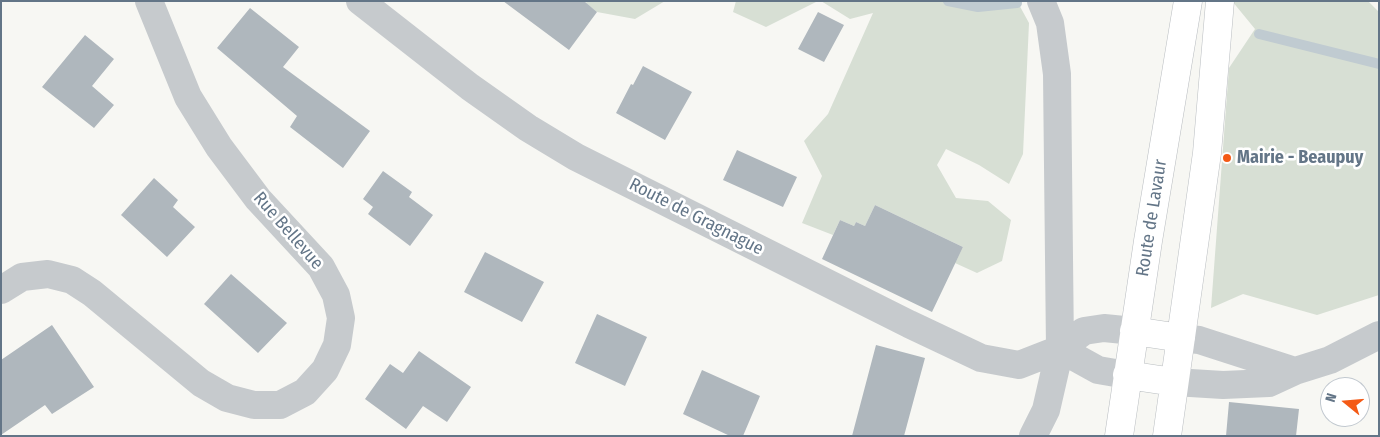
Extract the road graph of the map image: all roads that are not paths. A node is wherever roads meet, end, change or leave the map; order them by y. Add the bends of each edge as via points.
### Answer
1 (148, 1) edge
2 (360, 1) edge
3 (1042, 1) edge
4 (1188, 1) edge
5 (1220, 1) edge
6 (1, 290) edge
7 (1134, 331) junction
8 (1379, 335) edge
9 (1180, 338) junction
10 (1060, 349) junction
11 (1295, 371) junction
12 (1127, 376) junction
13 (1174, 382) junction
14 (1033, 436) edge
15 (1119, 436) edge
16 (1166, 436) edge

1 - 6 street, Rue Bellevue via 188,97 219,147 258,199 321,267 336,295 341,318 337,345 325,370 305,392 280,405 254,405 227,398 201,383 72,280 48,274 22,277
2 - 10 street, Route de Gragnague via 470,87 576,157 909,324 981,358 1019,365
3 - 10 street via 1050,23 1057,74
4 - 7 main road, Route de Lavaur
5 - 9 main road via 1207,154
7 - 9 main road
7 - 10 street, Route de Gragnague via 1104,328 1084,331
7 - 12 main road, Route de Lavaur
8 - 11 street via 1330,360
9 - 11 street via 1199,340
9 - 13 main road
10 - 12 street via 1098,370
10 - 14 street via 1046,410
11 - 13 street via 1269,383
12 - 13 main road
12 - 15 main road, Route de Lavaur
13 - 16 main road

